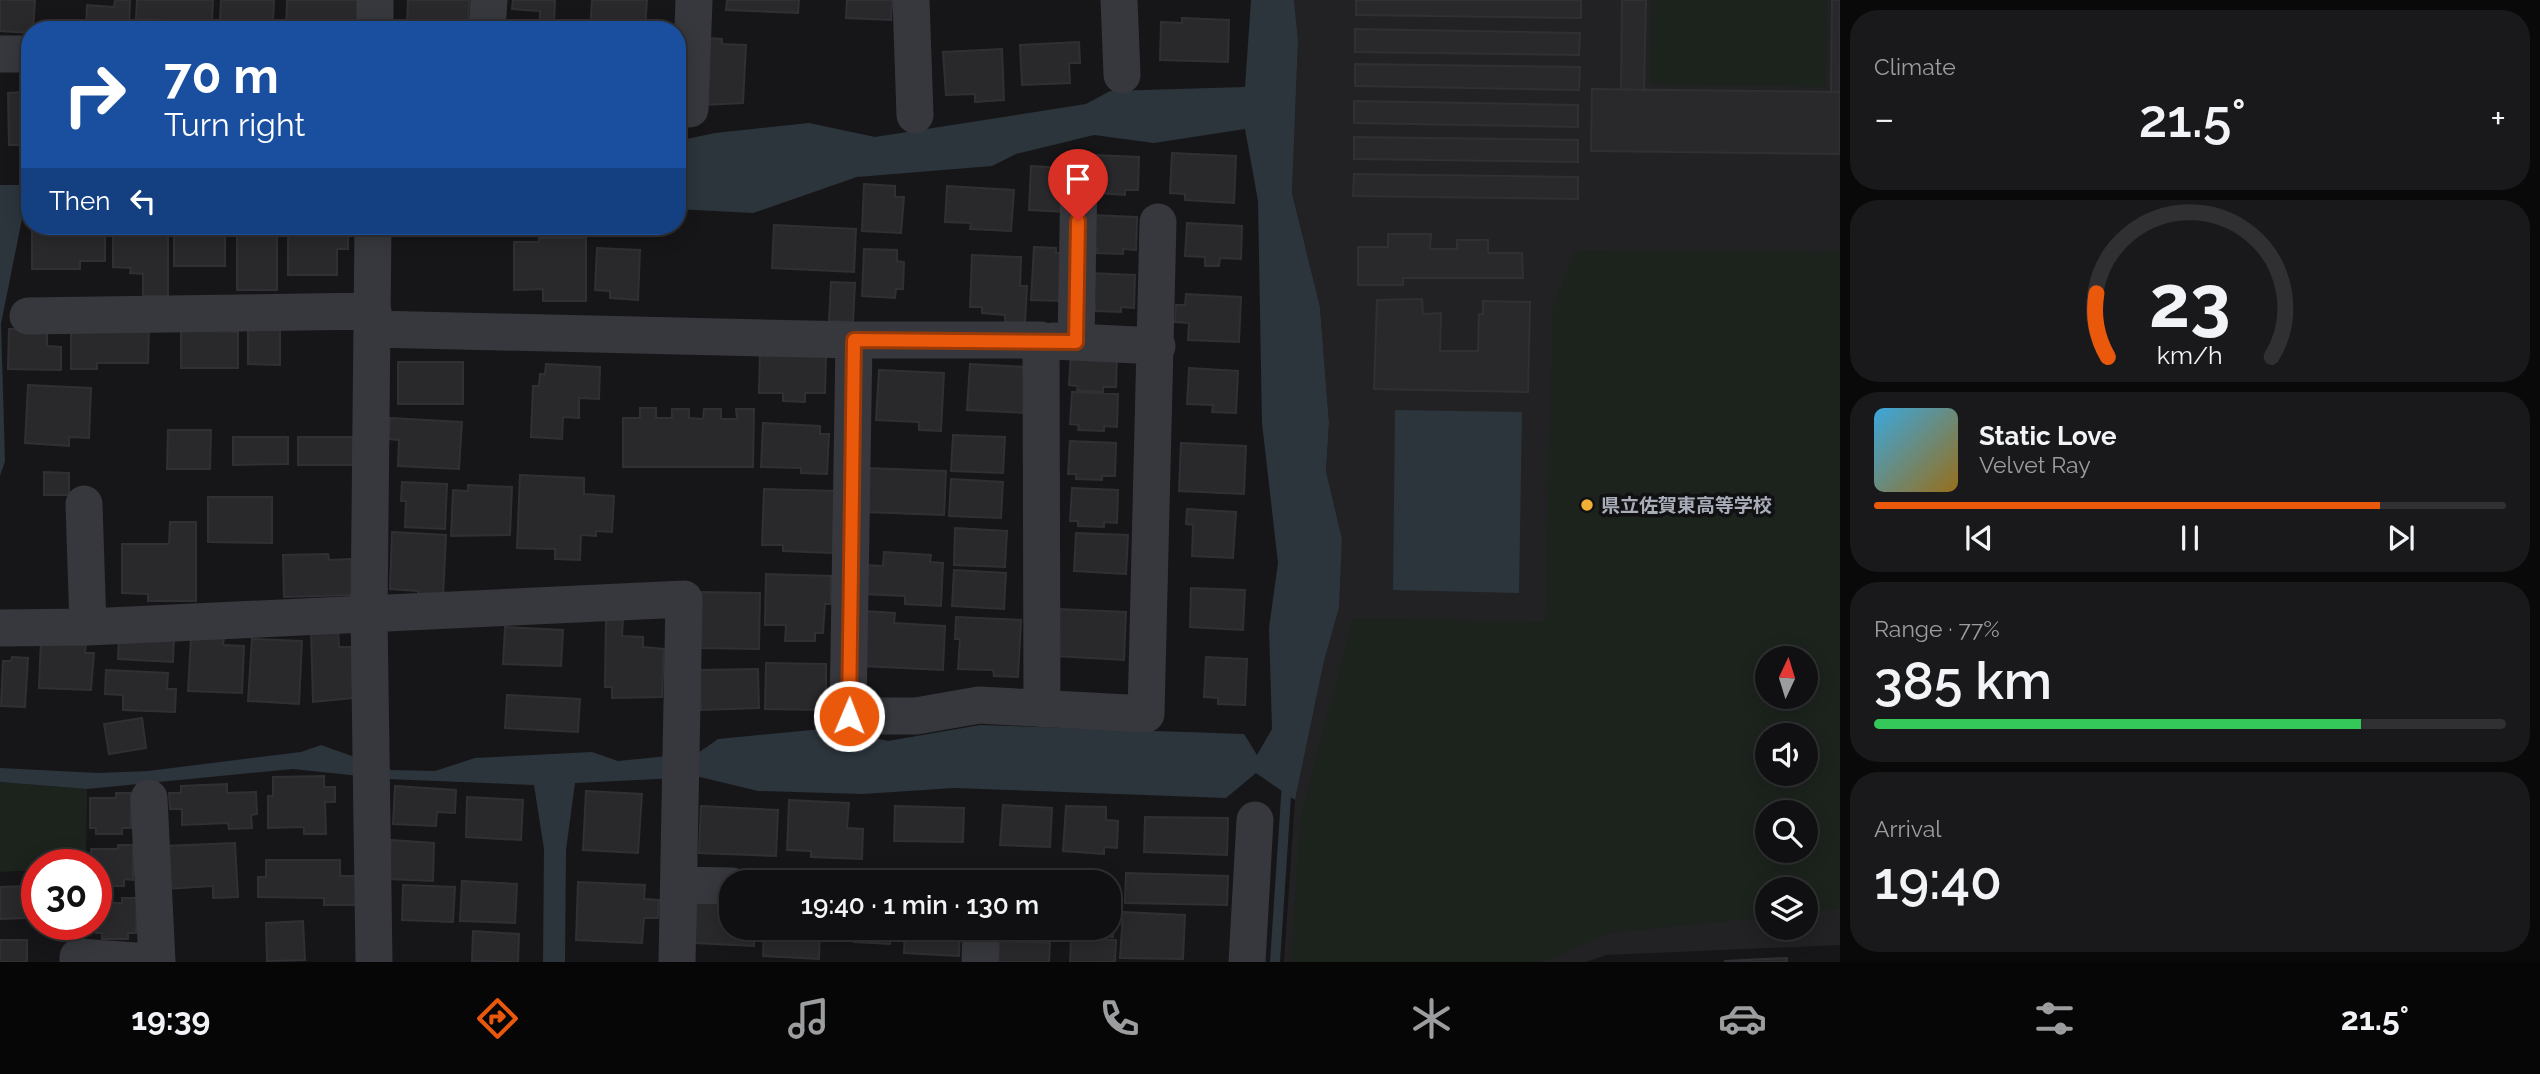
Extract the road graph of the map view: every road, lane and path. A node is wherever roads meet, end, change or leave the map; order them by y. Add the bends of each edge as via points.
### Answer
1 (375, 0) edge
2 (489, 0) edge
3 (694, 0) edge
4 (911, 0) edge
5 (1119, 0) edge
6 (375, 21) edge
7 (488, 21) edge
8 (0, 54) edge
9 (21, 54) edge
10 (1122, 75) dead end
11 (690, 109) dead end
12 (915, 115) dead end
13 (1079, 173) dead end
14 (1158, 222) dead end
15 (373, 235) edge
16 (28, 316) dead end
17 (373, 320) junction
18 (854, 340) junction
19 (1058, 341) junction
20 (1157, 346) junction
21 (84, 504) dead end
22 (369, 614) junction
23 (88, 627) junction
24 (1, 628) edge
25 (1042, 709) junction
26 (149, 798) dead end
27 (1255, 820) dead end
28 (679, 885) junction
29 (719, 886) edge
30 (981, 940) edge
31 (78, 962) edge
32 (150, 962) edge
33 (158, 962) edge
34 (374, 962) edge
35 (677, 962) edge
36 (980, 962) edge
37 (1247, 962) edge

1 - 6 street
2 - 7 street
3 - 11 street
4 - 12 street
5 - 10 street
8 - 9 street
13 - 19 street
14 - 20 street
15 - 17 street
16 - 17 street
17 - 18 street
17 - 22 street
18 - 19 street
18 - 25 street via 849,716 916,716 979,705
19 - 20 street
19 - 25 street
20 - 25 street via 1146,714
21 - 23 street
22 - 23 street
22 - 28 street via 684,599
22 - 34 street
23 - 24 street
26 - 33 street
27 - 37 street
28 - 29 street
28 - 35 street
30 - 36 street
31 - 32 street via 78,957

